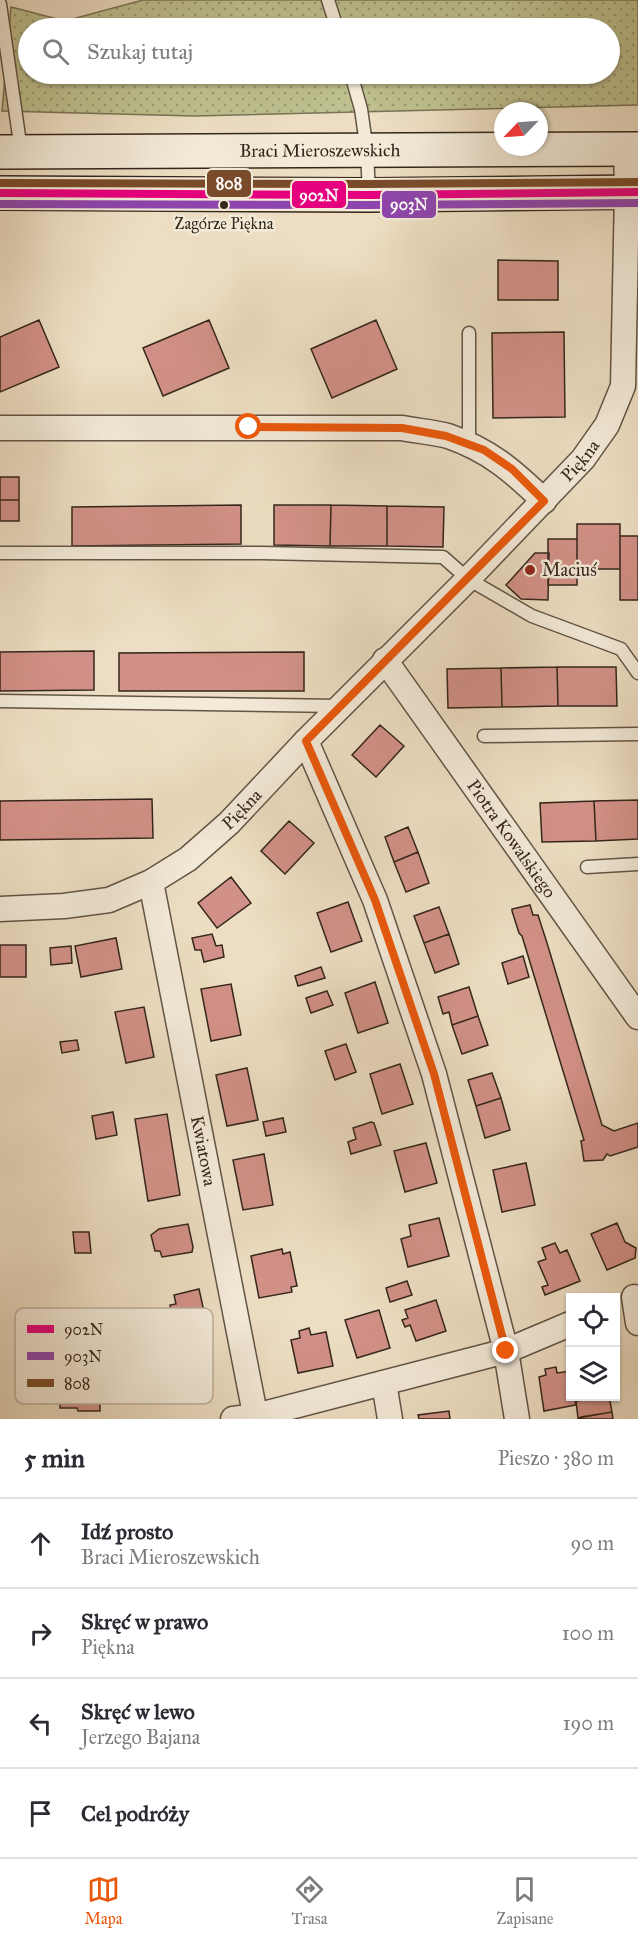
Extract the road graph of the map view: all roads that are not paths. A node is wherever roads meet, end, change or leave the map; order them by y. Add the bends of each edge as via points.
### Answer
1 (328, 0) edge
2 (0, 4) edge
3 (334, 18) edge
4 (354, 84) edge
5 (632, 149) edge
6 (368, 151) junction
7 (10, 152) edge
8 (632, 192) edge
9 (0, 194) edge
10 (369, 195) junction
11 (469, 333) dead end
12 (0, 429) edge
13 (469, 445) junction
14 (544, 501) junction
15 (0, 553) edge
16 (468, 579) junction
17 (385, 660) junction
18 (638, 673) edge
19 (0, 701) edge
20 (341, 706) junction
21 (638, 734) edge
22 (484, 736) dead end
23 (306, 741) junction
24 (638, 864) edge
25 (587, 867) dead end
26 (151, 882) junction
27 (0, 909) edge
28 (638, 1017) edge
29 (629, 1299) edge
30 (638, 1323) edge
31 (566, 1326) edge
32 (506, 1351) junction
33 (384, 1383) junction
34 (248, 1418) edge
35 (390, 1419) edge
36 (517, 1419) edge

1 - 3 lane
2 - 7 lane
4 - 6 lane
5 - 6 main road, Braci Mieroszewskich
5 - 8 street, Piękna
6 - 7 main road, Braci Mieroszewskich
6 - 10 lane
8 - 10 main road
8 - 14 street, Piękna via 623,386 607,425 583,459
9 - 10 main road
11 - 13 lane
12 - 13 street via 402,428 446,436
13 - 14 street via 512,469
14 - 16 street, Piękna
15 - 16 lane via 442,557
16 - 17 street, Piękna
16 - 18 lane via 532,616 621,649
17 - 20 street, Piękna
17 - 28 street, Piotra Kowalskiego
19 - 20 lane
20 - 23 street, Piękna
21 - 22 lane
23 - 26 street, Piękna via 229,823 188,859
23 - 32 street via 375,900 434,1074
24 - 25 lane
26 - 27 street, Piękna via 109,900
26 - 34 street, Kwiatowa
29 - 30 street
31 - 32 street
32 - 33 street
32 - 36 street
33 - 34 street
33 - 35 street

